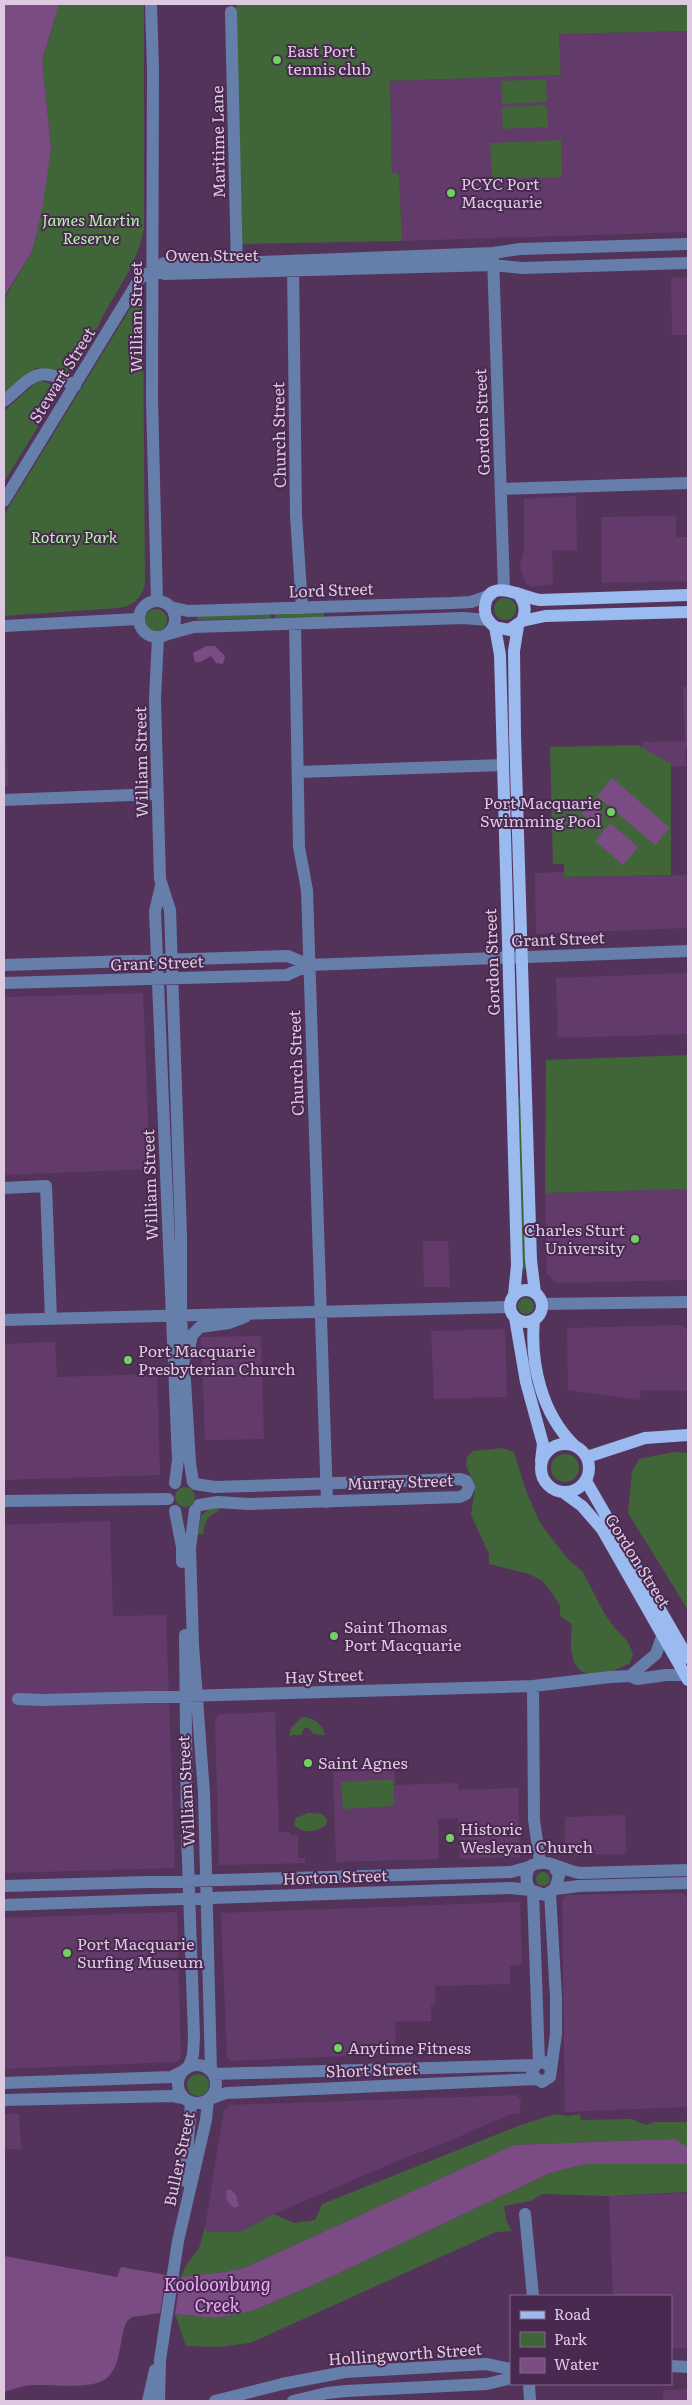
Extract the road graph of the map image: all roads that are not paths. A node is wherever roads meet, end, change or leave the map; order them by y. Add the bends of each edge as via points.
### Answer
1 (151, 4) edge
2 (231, 12) dead end
3 (688, 244) edge
4 (577, 248) junction
5 (493, 259) junction
6 (688, 263) edge
7 (293, 266) junction
8 (578, 266) junction
9 (237, 268) junction
10 (152, 270) junction
11 (75, 386) junction
12 (4, 401) edge
13 (688, 483) edge
14 (501, 490) junction
15 (4, 501) edge
16 (504, 589) junction
17 (517, 593) junction
18 (491, 595) junction
19 (688, 595) edge
20 (157, 601) junction
21 (170, 607) junction
22 (302, 608) junction
23 (688, 612) edge
24 (138, 619) junction
25 (520, 623) junction
26 (295, 624) junction
27 (491, 624) junction
28 (4, 626) edge
29 (163, 636) junction
30 (503, 765) junction
31 (298, 772) junction
32 (157, 794) junction
33 (4, 800) edge
34 (161, 886) junction
35 (688, 951) edge
36 (523, 956) junction
37 (508, 957) junction
38 (172, 960) junction
39 (158, 961) junction
40 (4, 965) edge
41 (309, 965) junction
42 (158, 979) junction
43 (173, 979) junction
44 (4, 983) edge
45 (4, 1188) edge
46 (535, 1293) junction
47 (688, 1302) edge
48 (542, 1304) junction
49 (513, 1307) junction
50 (320, 1312) junction
51 (256, 1313) junction
52 (176, 1316) junction
53 (51, 1319) junction
54 (4, 1320) edge
55 (534, 1320) junction
56 (185, 1368) junction
57 (688, 1435) edge
58 (574, 1445) junction
59 (587, 1457) junction
60 (541, 1464) junction
61 (586, 1481) junction
62 (326, 1482) junction
63 (175, 1483) junction
64 (194, 1483) junction
65 (564, 1493) junction
66 (168, 1499) junction
67 (4, 1501) edge
68 (327, 1502) junction
69 (197, 1508) junction
70 (175, 1511) junction
71 (663, 1634) junction
72 (688, 1658) edge
73 (630, 1676) junction
74 (687, 1678) edge
75 (532, 1686) junction
76 (191, 1695) junction
77 (18, 1699) dead end
78 (205, 1831) junction
79 (187, 1832) junction
80 (535, 1864) junction
81 (554, 1866) junction
82 (688, 1870) edge
83 (252, 1878) junction
84 (188, 1880) junction
85 (207, 1880) junction
86 (141, 1882) junction
87 (688, 1883) edge
88 (4, 1886) edge
89 (532, 1891) junction
90 (552, 1891) junction
91 (252, 1896) junction
92 (207, 1898) junction
93 (188, 1899) junction
94 (140, 1900) junction
95 (4, 1904) edge
96 (537, 2064) junction
97 (551, 2068) junction
98 (185, 2069) junction
99 (212, 2072) junction
100 (275, 2074) junction
101 (536, 2079) junction
102 (4, 2083) edge
103 (276, 2090) junction
104 (4, 2100) edge
105 (209, 2100) junction
106 (187, 2101) junction
107 (525, 2214) dead end
108 (182, 2224) junction
109 (533, 2295) edge
110 (160, 2360) junction
111 (687, 2365) edge
112 (672, 2366) edge
113 (510, 2369) edge
114 (345, 2372) junction
115 (326, 2375) junction
116 (510, 2378) edge
117 (529, 2385) edge
118 (346, 2396) edge
119 (327, 2397) edge
120 (148, 2401) edge
121 (159, 2401) edge
122 (215, 2401) edge
123 (293, 2401) edge
124 (530, 2401) edge

1 - 10 street, William Street
2 - 9 street, Maritime Lane
3 - 4 street, Owen Street
4 - 5 street, Owen Street via 520,249
4 - 8 street
5 - 7 street, Owen Street
5 - 8 street, Owen Street via 522,268
5 - 14 street, Gordon Street
6 - 8 street, Owen Street
7 - 9 street, Owen Street
7 - 22 street, Church Street via 296,515
9 - 10 street, Owen Street via 165,274
10 - 11 street, Stewart Street via 140,278
10 - 20 street, William Street
11 - 12 street via 58,376 40,373 24,381
11 - 15 street, Stewart Street
13 - 14 street
14 - 16 street, Gordon Street
16 - 17 main road
16 - 18 main road
17 - 19 main road via 540,600
17 - 25 main road via 525,609
18 - 22 street, Lord Street via 462,603
18 - 27 main road via 485,610
20 - 21 street, Lord Street
20 - 24 street via 142,608
21 - 22 street, Lord Street via 188,611
21 - 29 street via 174,612 174,624
23 - 25 main road via 555,615
24 - 28 street
24 - 29 street via 146,634
25 - 27 main road via 504,630
25 - 36 main road, Gordon Street via 514,640 514,663
26 - 27 street, Lord Street via 463,618
26 - 29 street, Lord Street via 194,627
26 - 31 street, Church Street
27 - 30 main road, Gordon Street via 500,654
29 - 32 street, William Street via 155,699
30 - 31 street
30 - 37 main road, Gordon Street
31 - 41 street, Church Street via 299,847 306,890
32 - 33 street
32 - 34 street, William Street
34 - 38 street, William Street via 170,910
34 - 39 street, William Street via 155,911
35 - 36 street, Grant Street
36 - 37 street, Grant Street
36 - 46 main road, Gordon Street via 531,1260
37 - 41 street, Grant Street
37 - 49 main road, Gordon Street via 517,1265
38 - 39 street, Grant Street
38 - 41 street, Grant Street via 288,956
38 - 43 street, William Street
39 - 40 street, Grant Street
39 - 42 street, William Street
41 - 43 street, Grant Street via 287,975
41 - 50 street, Church Street
42 - 43 street, Grant Street
42 - 44 street, Grant Street
42 - 52 street, William Street
43 - 52 street, William Street via 181,1236
45 - 53 street via 46,1186
46 - 48 main road
46 - 49 main road via 524,1290
47 - 48 street
48 - 55 main road via 540,1314
49 - 50 street
49 - 55 main road via 523,1322
49 - 60 main road, Gordon Street via 526,1382 543,1444
50 - 51 street
50 - 62 street, Church Street
51 - 52 street
51 - 56 street via 229,1323 200,1327 192,1336
52 - 53 street
52 - 56 street, William Street
52 - 63 street, William Street via 178,1460
53 - 54 street
55 - 58 main road via 533,1339 542,1395 556,1425
56 - 64 street, William Street
57 - 59 main road via 645,1438
58 - 59 main road
58 - 60 main road via 557,1445 550,1449
59 - 61 main road
60 - 65 main road via 544,1481 549,1487
61 - 65 main road via 580,1488
61 - 72 main road, Gordon Street
62 - 64 street, Murray Street via 215,1488
62 - 68 street, Church Street
62 - 68 street, Murray Street via 460,1478 469,1487 460,1497
63 - 64 street via 185,1480
63 - 66 street, William Street via 169,1490
64 - 69 street, William Street via 201,1496
65 - 71 main road, Gordon Street via 582,1506 602,1529
66 - 67 street
66 - 70 street, William Street
68 - 69 street, Murray Street via 218,1502
69 - 70 street via 185,1514
69 - 76 street, William Street via 190,1548
70 - 76 street, William Street via 182,1547
71 - 73 street via 656,1654
71 - 74 main road, Gordon Street
73 - 74 street, Hay Street
73 - 75 street, Hay Street
75 - 76 street, Hay Street
75 - 80 street
76 - 77 street, Hay Street
76 - 78 street, William Street
76 - 79 street, William Street
78 - 79 street via 197,1840 189,1838
78 - 85 street, William Street
79 - 84 street, William Street
80 - 81 street
80 - 83 street, Horton Street via 511,1872
80 - 89 street via 526,1880
81 - 82 street via 580,1873
81 - 90 street via 559,1876
83 - 85 street, Horton Street
83 - 91 street via 245,1888
84 - 85 street, Horton Street
84 - 86 street, Horton Street
84 - 93 street, William Street
85 - 92 street, William Street
86 - 88 street, Horton Street
86 - 94 street via 148,1891
87 - 90 street via 579,1886
89 - 90 street via 545,1895
89 - 91 street, Horton Street via 500,1888
89 - 96 street
90 - 97 street via 556,2034
91 - 92 street, Horton Street
92 - 93 street, Horton Street
92 - 99 street, William Street
93 - 94 street, Horton Street
93 - 98 street, William Street via 194,2055
94 - 95 street, Horton Street
96 - 97 street via 547,2063
96 - 100 street, Short Street
96 - 101 street via 532,2074
97 - 101 street via 548,2080
98 - 99 street via 205,2066
98 - 102 street via 171,2077
98 - 106 street via 177,2085
99 - 100 street, Short Street
99 - 105 street via 216,2088
100 - 103 street
101 - 103 street, Short Street
103 - 105 street, Short Street via 226,2093
104 - 106 street via 172,2096
105 - 106 street
105 - 108 street, Buller Street
106 - 108 street, Buller Street
107 - 109 street
108 - 110 street, Buller Street
110 - 120 street, Buller Street
110 - 121 street, Buller Street
111 - 112 street
113 - 114 street, Hollingworth Street via 486,2364
114 - 115 street, Hollingworth Street
114 - 118 street
115 - 119 street
115 - 122 street, Hollingworth Street
116 - 118 street, Hollingworth Street via 487,2384
117 - 124 street
118 - 119 street, Hollingworth Street
119 - 123 street, Hollingworth Street

